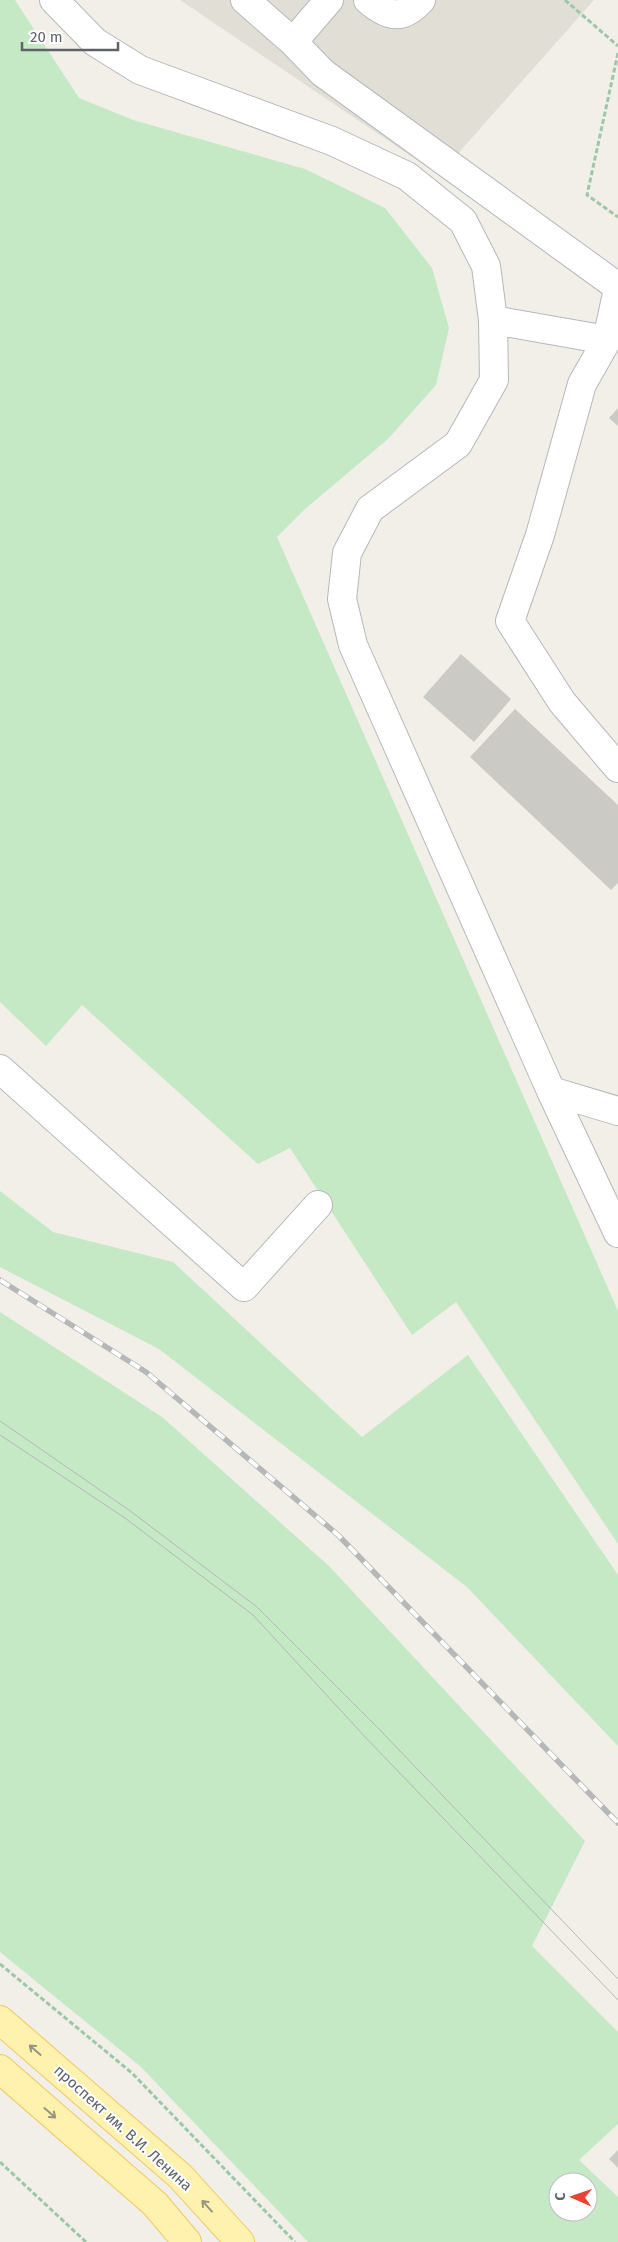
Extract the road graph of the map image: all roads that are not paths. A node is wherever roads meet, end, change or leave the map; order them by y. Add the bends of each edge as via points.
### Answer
1 (54, 0) edge
2 (245, 0) edge
3 (329, 0) edge
4 (368, 0) edge
5 (420, 0) edge
6 (294, 42) junction
7 (618, 288) edge
8 (493, 320) junction
9 (608, 340) junction
10 (618, 768) edge
11 (0, 1070) edge
12 (551, 1092) junction
13 (618, 1111) edge
14 (318, 1205) dead end
15 (618, 1233) edge
16 (0, 2020) edge
17 (0, 2069) edge
18 (187, 2242) edge
19 (240, 2242) edge

1 - 8 street via 95,42 140,70 332,141 407,176 463,221 486,266
2 - 6 street
3 - 6 street
4 - 5 street via 391,14 403,14
6 - 7 street via 323,73
7 - 9 street
8 - 9 street
8 - 12 street via 494,380 458,444 370,509 347,553 342,599 353,645
9 - 10 street via 582,384 540,535 510,621 562,702
11 - 14 street via 244,1287
12 - 13 street
12 - 15 street
19 -> 16 main road, проспект им. В.И. Ленина via 180,2176
17 -> 18 main road via 155,2204

